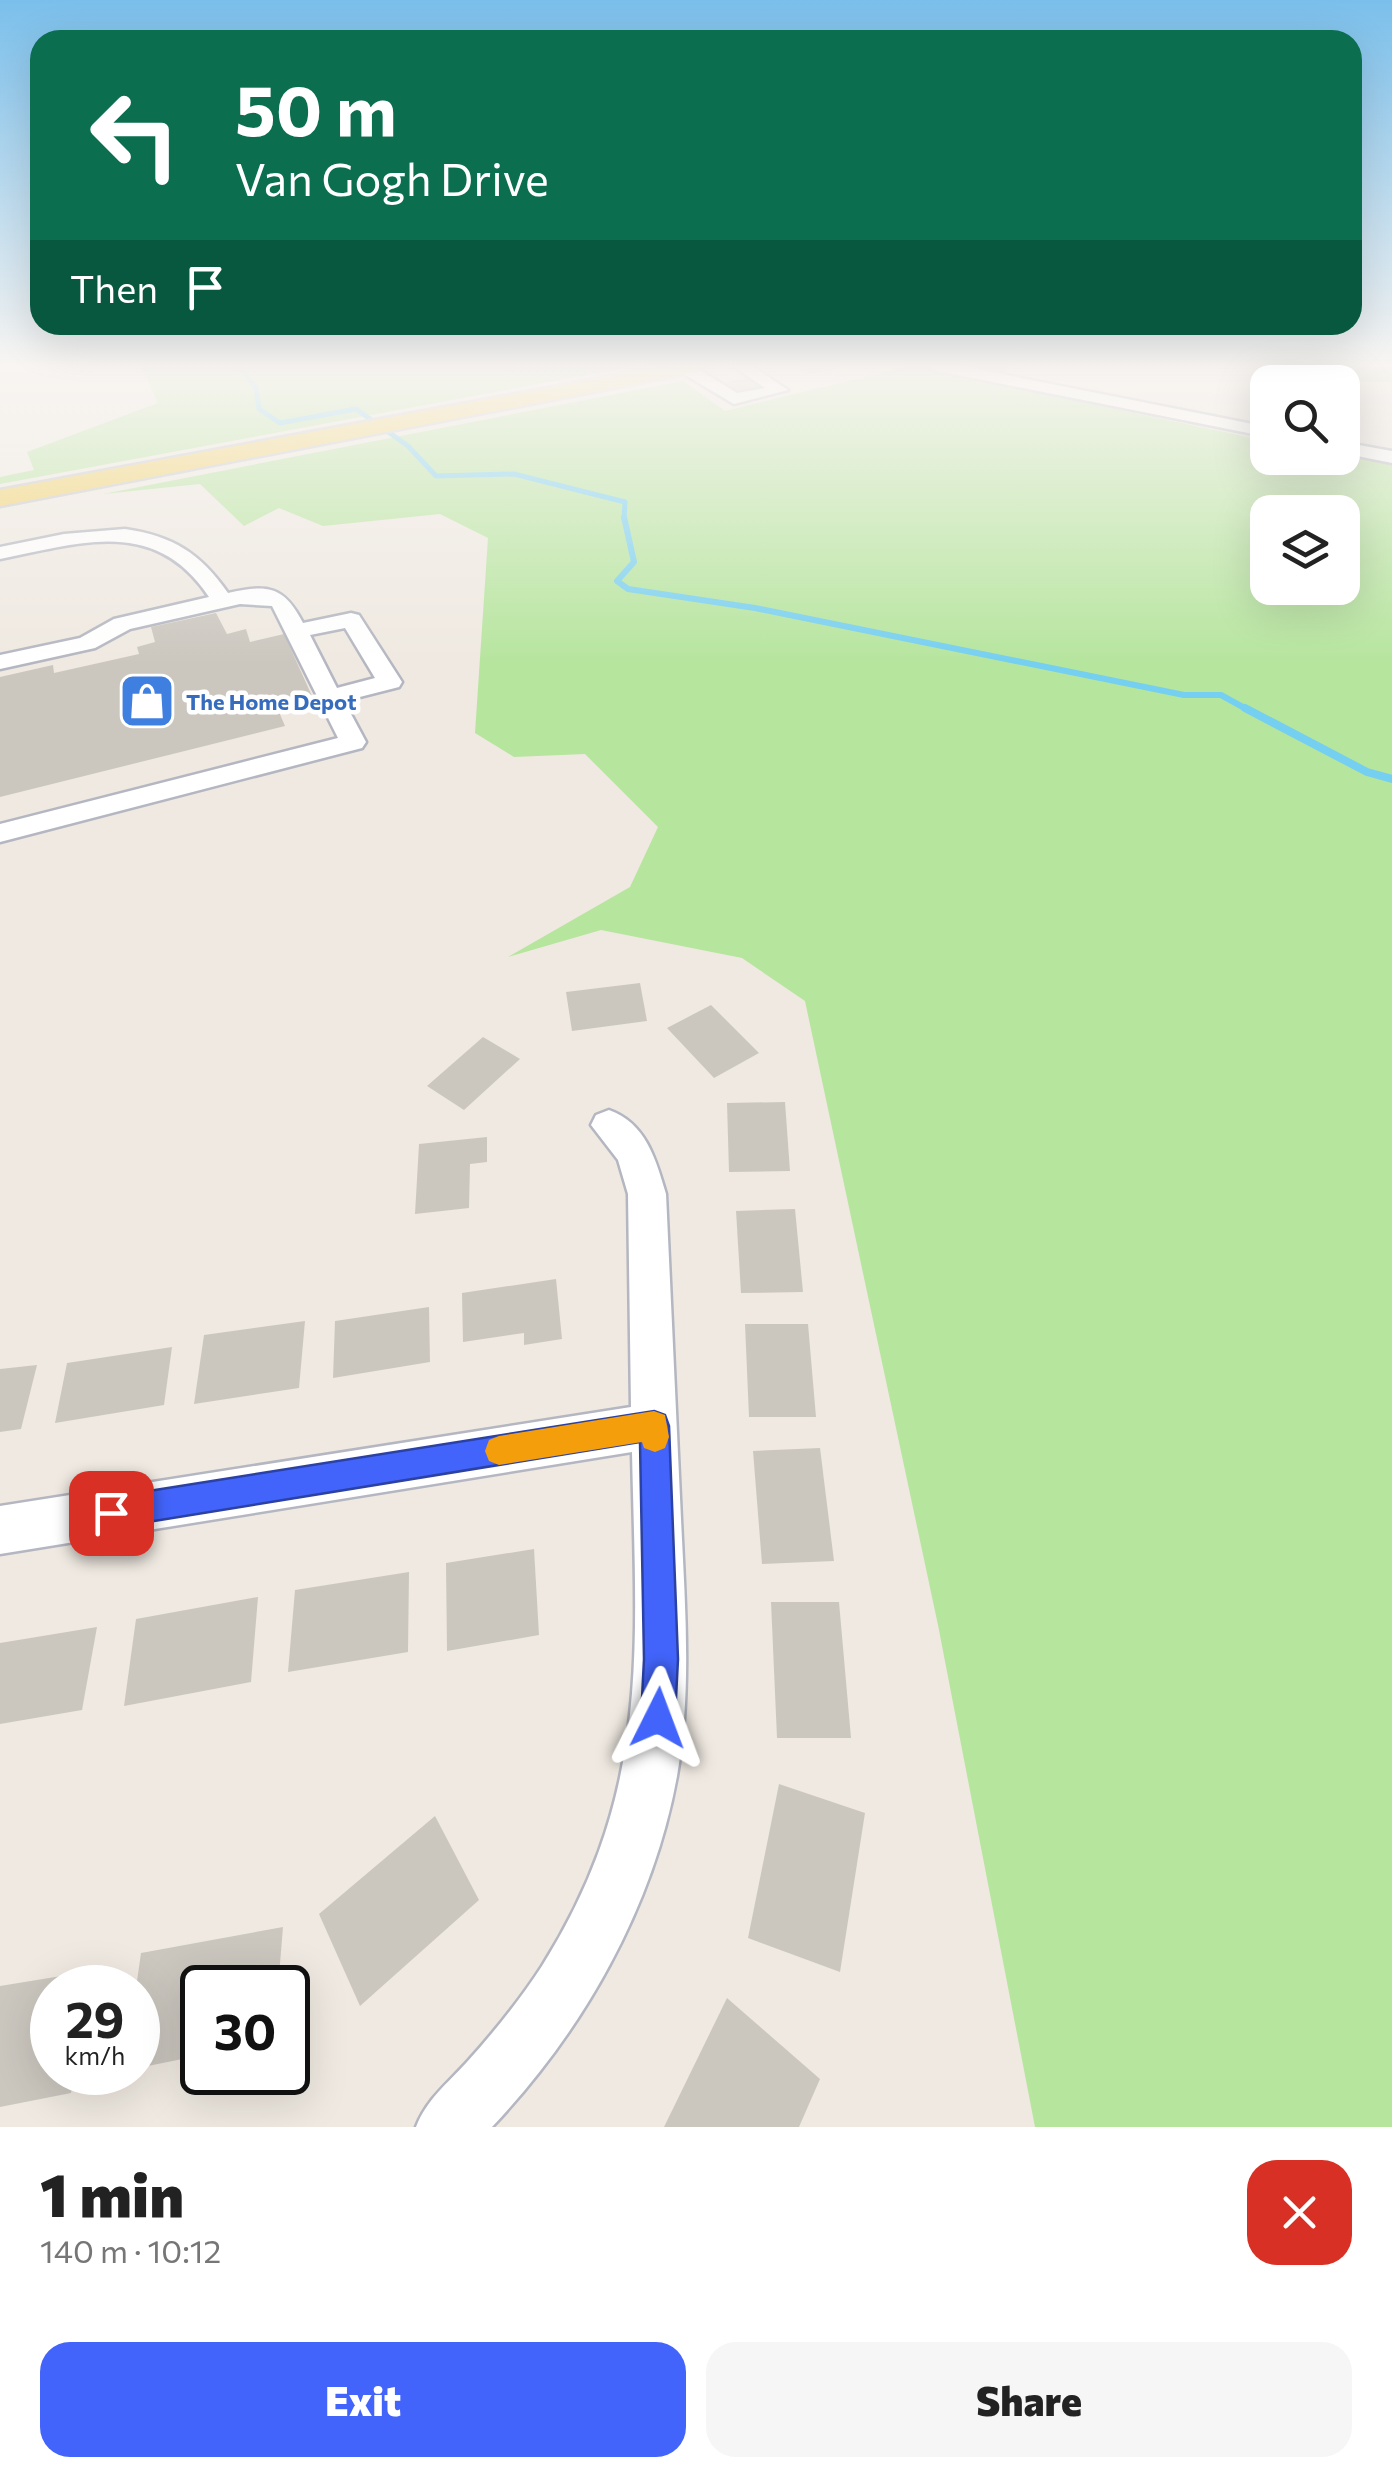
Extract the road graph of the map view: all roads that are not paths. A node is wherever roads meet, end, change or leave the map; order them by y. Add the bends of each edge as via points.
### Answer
1 (172, 465) edge
2 (0, 498) edge
3 (0, 552) edge
4 (222, 601) junction
5 (296, 631) junction
6 (0, 662) edge
7 (330, 697) junction
8 (0, 833) edge
9 (609, 1125) dead end
10 (654, 1426) junction
11 (0, 1530) edge
12 (448, 2127) edge

1 - 2 main road
3 - 4 street via 95,536 160,541 199,563
4 - 5 street via 271,596 282,602
4 - 6 street via 122,624 87,644
5 - 7 street
5 - 7 street via 351,620 390,682
7 - 8 street via 353,742
9 - 10 street via 635,1153 647,1194
10 - 11 street
10 - 12 street via 660,1688 650,1777 634,1840 606,1913 562,1990 514,2057

